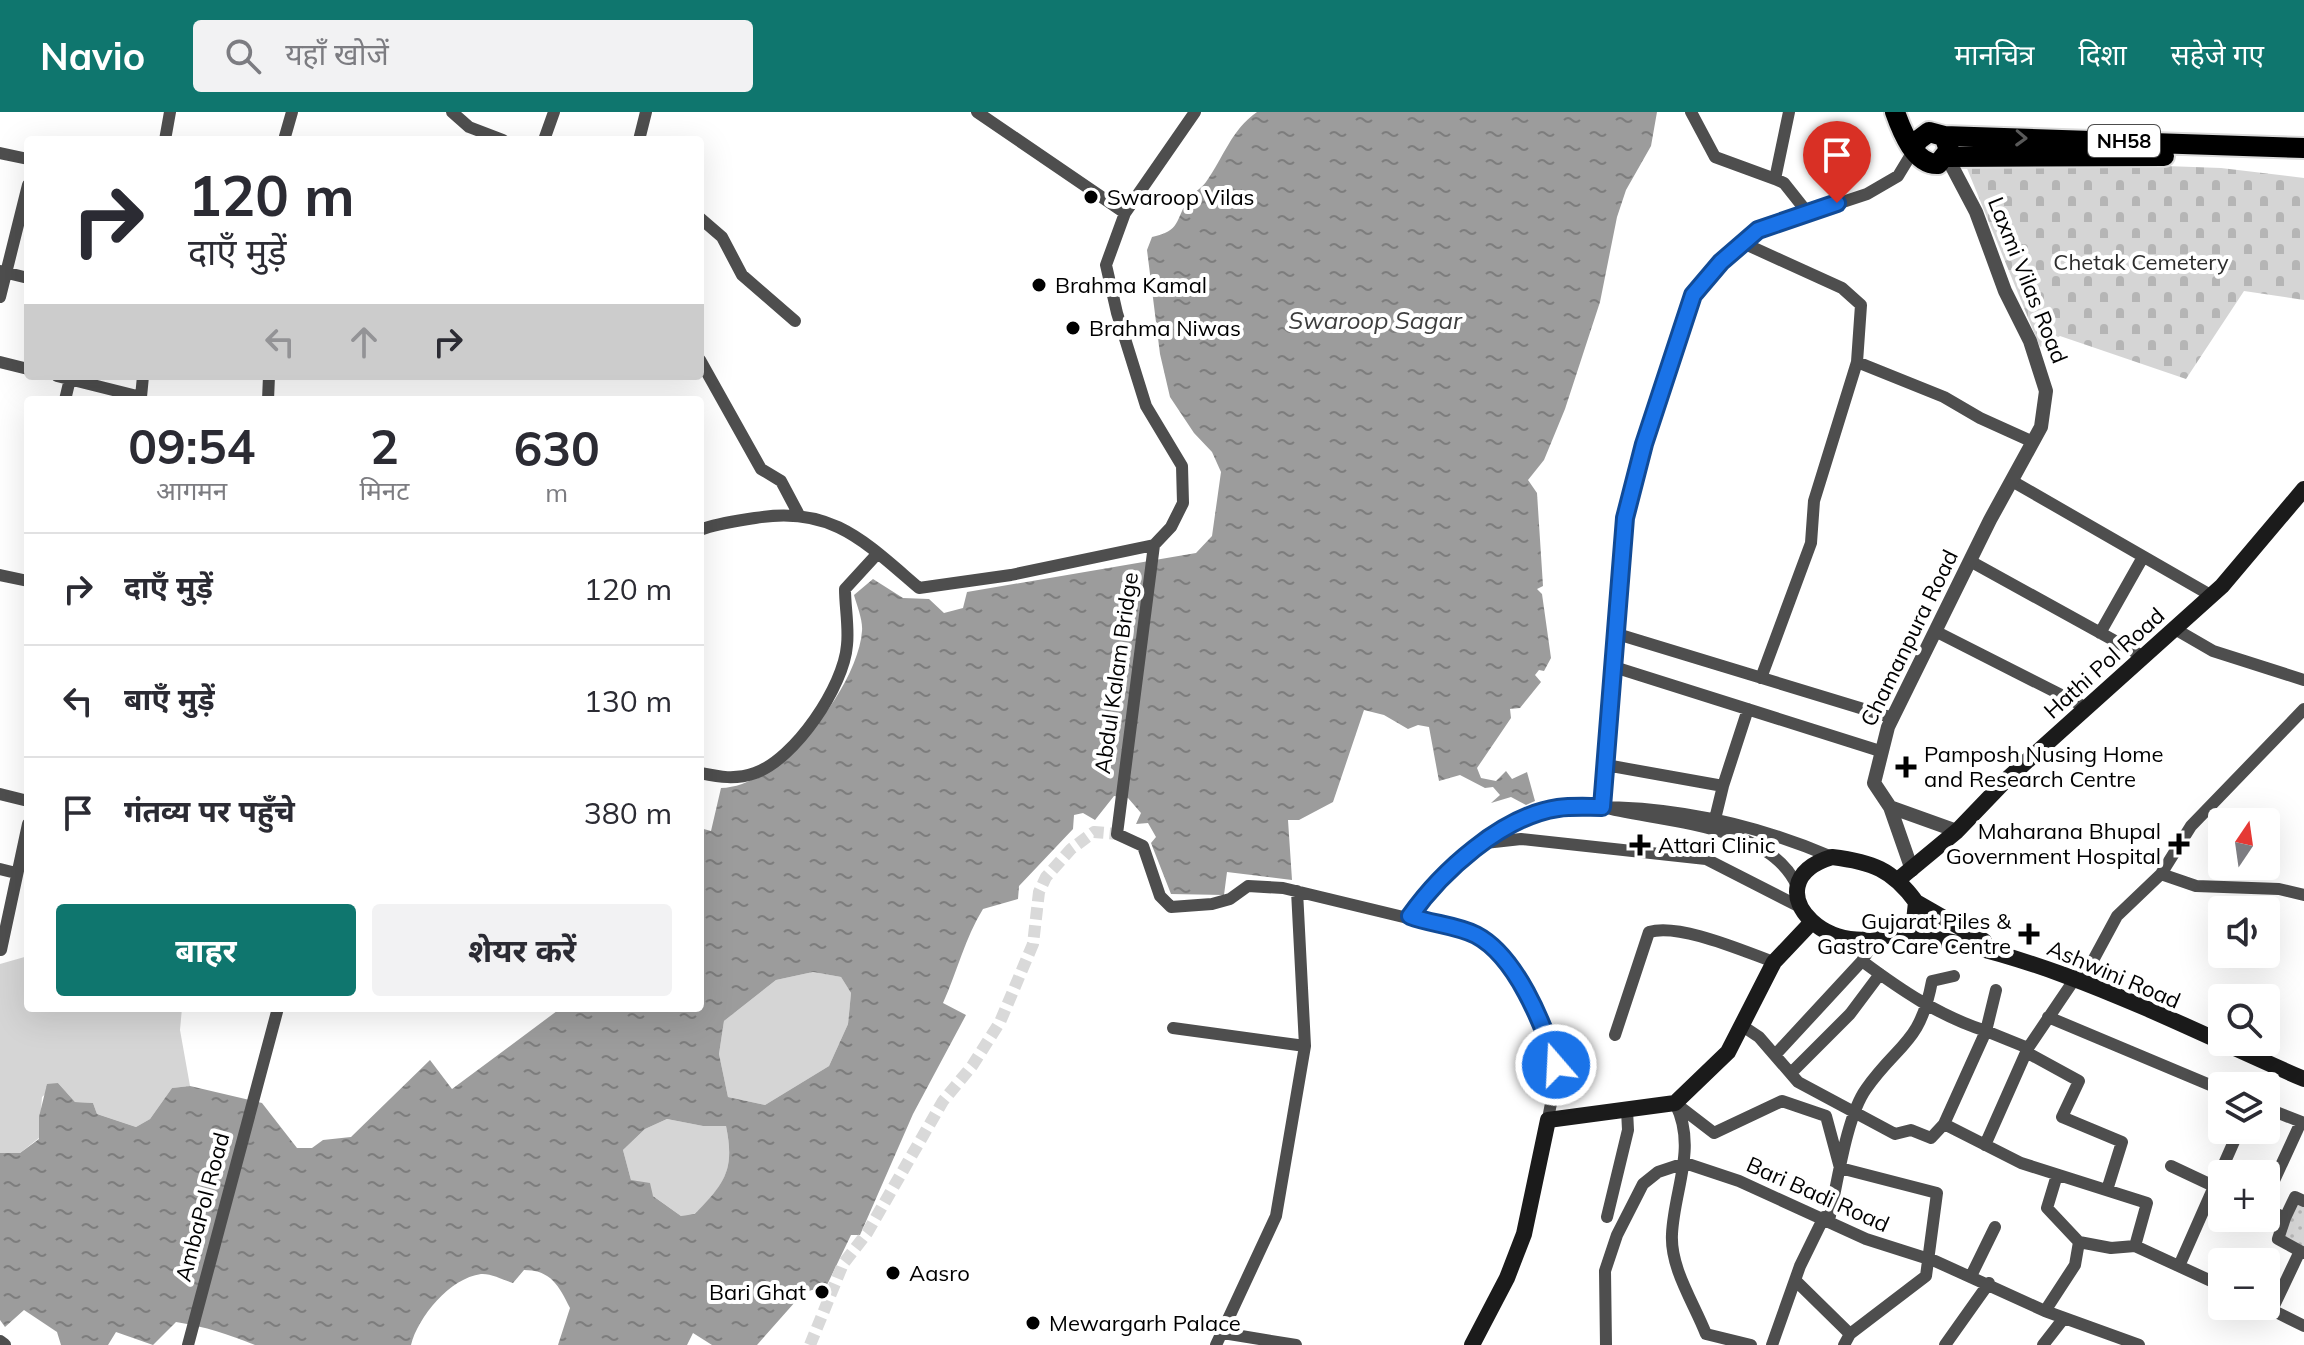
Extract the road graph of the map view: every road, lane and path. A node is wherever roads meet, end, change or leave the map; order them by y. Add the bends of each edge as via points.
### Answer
1 (170, 112) edge
2 (292, 112) edge
3 (452, 112) edge
4 (554, 112) edge
5 (646, 112) edge
6 (977, 112) edge
7 (1195, 112) edge
8 (1691, 112) edge
9 (1789, 112) edge
10 (1895, 112) edge
11 (1925, 112) edge
12 (1940, 134) junction
13 (166, 136) edge
14 (285, 136) edge
15 (491, 136) edge
16 (545, 136) edge
17 (640, 136) edge
18 (1915, 148) junction
19 (2304, 148) edge
20 (0, 153) edge
21 (1947, 157) junction
22 (24, 158) edge
23 (2304, 162) edge
24 (1775, 179) junction
25 (24, 199) edge
26 (1807, 212) junction
27 (1125, 213) junction
28 (704, 221) edge
29 (1743, 243) junction
30 (3, 271) edge
31 (24, 277) edge
32 (0, 297) edge
33 (795, 321) dead end
34 (0, 362) edge
35 (1857, 362) junction
36 (704, 367) edge
37 (24, 368) edge
38 (71, 380) edge
39 (133, 396) edge
40 (2041, 427) joint
41 (2033, 442) junction
42 (2012, 481) junction
43 (2304, 489) edge
44 (798, 513) junction
45 (704, 528) edge
46 (1154, 545) junction
47 (878, 553) junction
48 (2143, 557) junction
49 (1970, 561) junction
50 (0, 575) edge
51 (24, 580) edge
52 (2212, 596) junction
53 (2175, 629) junction
54 (1935, 631) junction
55 (1614, 633) junction
56 (2100, 633) junction
57 (2144, 657) junction
58 (1611, 666) junction
59 (1761, 678) junction
60 (2304, 680) edge
61 (2087, 708) junction
62 (1748, 709) junction
63 (2304, 709) edge
64 (1893, 718) junction
65 (1880, 751) junction
66 (1606, 765) junction
67 (704, 774) edge
68 (1723, 786) junction
69 (0, 794) edge
70 (24, 800) edge
71 (1602, 807) junction
72 (1890, 807) junction
73 (1715, 819) junction
74 (1957, 831) junction
75 (24, 840) edge
76 (1478, 844) junction
77 (1832, 857) junction
78 (0, 869) edge
79 (1911, 870) junction
80 (16, 873) junction
81 (2161, 874) junction
82 (1797, 886) junction
83 (1297, 891) junction
84 (2304, 895) edge
85 (1916, 902) junction
86 (1800, 907) junction
87 (1410, 916) junction
88 (1810, 924) junction
89 (1899, 933) junction
90 (1875, 940) junction
91 (1, 950) edge
92 (2023, 960) junction
93 (1862, 961) junction
94 (1774, 962) junction
95 (1880, 974) junction
96 (1954, 976) dead end
97 (2074, 980) junction
98 (1996, 990) dead end
99 (1927, 1006) junction
100 (277, 1012) edge
101 (2048, 1017) junction
102 (1744, 1027) junction
103 (1173, 1028) dead end
104 (1986, 1031) junction
105 (1615, 1035) dead end
106 (1305, 1046) junction
107 (2027, 1050) junction
108 (1776, 1054) junction
109 (1792, 1072) junction
110 (2304, 1079) edge
111 (2208, 1084) edge
112 (1675, 1103) junction
113 (1627, 1110) junction
114 (1856, 1112) junction
115 (2280, 1114) edge
116 (1548, 1120) junction
117 (2302, 1123) edge
118 (1944, 1124) junction
119 (1985, 1145) junction
120 (1685, 1163) junction
121 (2171, 1166) dead end
122 (1840, 1168) junction
123 (2280, 1169) edge
124 (2057, 1175) junction
125 (2208, 1183) edge
126 (2107, 1190) junction
127 (2304, 1201) edge
128 (2208, 1208) edge
129 (2280, 1216) edge
130 (1607, 1217) dead end
131 (2285, 1218) junction
132 (1826, 1219) junction
133 (1995, 1227) dead end
134 (2079, 1242) junction
135 (2135, 1246) junction
136 (2302, 1252) edge
137 (1931, 1260) junction
138 (2179, 1266) junction
139 (1971, 1276) junction
140 (2208, 1279) edge
141 (1795, 1280) junction
142 (1989, 1283) junction
143 (2280, 1288) edge
144 (2045, 1311) junction
145 (2280, 1314) edge
146 (2064, 1318) junction
147 (2304, 1326) edge
148 (1219, 1339) edge
149 (1847, 1340) edge
150 (188, 1345) edge
151 (1296, 1345) edge
152 (1472, 1345) edge
153 (1606, 1345) edge
154 (1751, 1345) edge
155 (1772, 1345) edge
156 (1945, 1345) edge
157 (2043, 1345) edge
158 (2136, 1345) edge

1 - 13 street
2 - 14 street
3 - 15 street
4 - 16 street
5 - 17 street
6 - 27 street
7 - 27 street
8 - 24 street via 1715,157
9 - 24 street
10 - 18 highway
11 - 12 highway
12 - 18 highway via 1922,135
12 -> 19 highway, NH58
12 - 21 highway, Laxmi Vilas Road via 1948,142
18 - 21 highway, NH58 via 1928,164
18 - 26 street via 1898,176 1867,194
20 - 22 street
21 - 23 highway, NH58 via 2187,155
21 - 40 street, Laxmi Vilas Road via 2030,341 2046,391
24 - 26 street
25 - 30 street
26 - 29 street via 1758,230
27 - 46 street via 1106,265 1146,406 1182,466 1183,503
28 - 33 street via 722,237 742,275
29 - 35 street via 1842,288 1861,305
29 - 55 street via 1693,295 1625,518
30 - 31 street
30 - 32 street
34 - 37 street
35 - 41 street via 1944,397
35 - 59 street via 1814,501 1811,543
36 - 44 street via 761,469 781,481
38 - 39 street
40 - 41 street, Chamanpura Road
41 - 42 street, Chamanpura Road
42 - 48 street
42 - 49 street, Chamanpura Road
43 - 52 main road, Hathi Pol Road
44 - 45 street
44 - 47 street via 827,519
46 - 47 street via 919,588
46 - 83 street, Abdul Kalam Bridge via 1117,834 1143,846 1160,896 1171,907 1212,904 1248,886
47 - 67 street via 845,589 847,648 829,697 803,735 757,772 729,779
48 - 52 street
48 - 56 street
49 - 54 street, Chamanpura Road
49 - 56 street
50 - 51 street
52 - 53 main road, Hathi Pol Road
53 - 57 main road, Hathi Pol Road
53 - 60 street via 2213,651
54 - 61 street
54 - 64 street, Chamanpura Road
55 - 58 street
55 - 59 street
56 - 57 street
57 - 61 main road, Hathi Pol Road
58 - 62 street
58 - 66 street
59 - 64 street
61 - 74 main road, Hathi Pol Road
62 - 65 street
62 - 68 street
63 - 81 street via 2191,826
64 - 65 street, Chamanpura Road
65 - 72 street, Chamanpura Road via 1874,783
66 - 68 street
66 - 71 street
68 - 73 street
69 - 70 street
71 - 73 street via 1631,806
71 - 76 street via 1556,808
71 - 82 street via 1713,830 1767,849 1789,868
72 - 74 street
72 - 79 street, Chamanpura Road
73 - 77 street via 1784,836
74 - 79 main road, Hathi Pol Road
75 - 80 street
76 - 86 street via 1521,839 1706,859
76 - 87 street
77 - 79 main road
77 - 82 main road via 1814,862
78 - 80 street
79 - 85 main road
80 - 91 street
81 - 84 street via 2196,886
81 - 97 street via 2117,916 2090,966
82 - 86 main road
83 - 87 street
83 - 106 street
85 - 89 main road via 1914,921
85 - 92 main road
86 - 88 main road
87 - 116 street via 1474,934 1493,947 1531,999 1556,1065
88 - 90 main road via 1836,936
88 - 94 main road
89 - 90 main road
89 - 92 main road, Ashwini Road via 1945,938
90 - 93 street
92 - 97 main road, Ashwini Road
93 - 95 street
93 - 108 street
94 - 102 main road
94 - 105 street via 1666,930 1649,932
95 - 99 street
95 - 109 street via 1850,1014
96 - 99 street via 1932,981
97 - 101 street
97 - 110 main road, Ashwini Road
98 - 104 street
99 - 104 street
99 - 114 street via 1911,1041 1865,1090
100 - 150 street, AmbaPol Road
101 - 107 street
101 - 111 street
102 - 108 street
102 - 112 main road via 1728,1052
103 - 106 street
104 - 107 street
104 - 118 street
106 - 148 street via 1276,1216
107 - 119 street
107 - 126 street via 2079,1081 2062,1117 2122,1142
108 - 109 street
109 - 114 street via 1798,1082
112 - 113 main road
112 - 120 street via 1682,1118
112 - 122 street via 1714,1133 1782,1101 1826,1116
113 - 116 main road
113 - 130 street via 1628,1130
114 - 118 street via 1895,1134 1911,1130 1931,1138
114 - 122 street
115 - 117 street
116 - 152 main road via 1524,1234
117 - 123 street
118 - 119 street
119 - 124 street
120 - 132 street, Bari Badi Road
120 - 153 street via 1658,1172 1643,1184 1617,1235 1605,1271
120 - 154 street via 1671,1236 1678,1269 1706,1334
121 - 125 street
122 - 132 street
122 - 137 street via 1937,1193
124 - 126 street
124 - 134 street via 2047,1208
126 - 135 street via 2147,1203
127 - 131 street via 2295,1197
128 - 138 street
129 - 131 street
131 - 136 street via 2278,1239
132 - 137 street, Bari Badi Road via 1866,1239
132 - 141 street
133 - 139 street
134 - 135 street
134 - 144 street via 2075,1265
135 - 138 street
136 - 143 street
137 - 139 street, Bari Badi Road
137 - 149 street via 1926,1276
138 - 140 street
139 - 142 street, Bari Badi Road
141 - 149 street
141 - 155 street
142 - 144 street, Bari Badi Road
142 - 156 street
144 - 146 street, Bari Badi Road
145 - 147 street
146 - 157 street
146 - 158 street, Bari Badi Road
148 - 151 street

